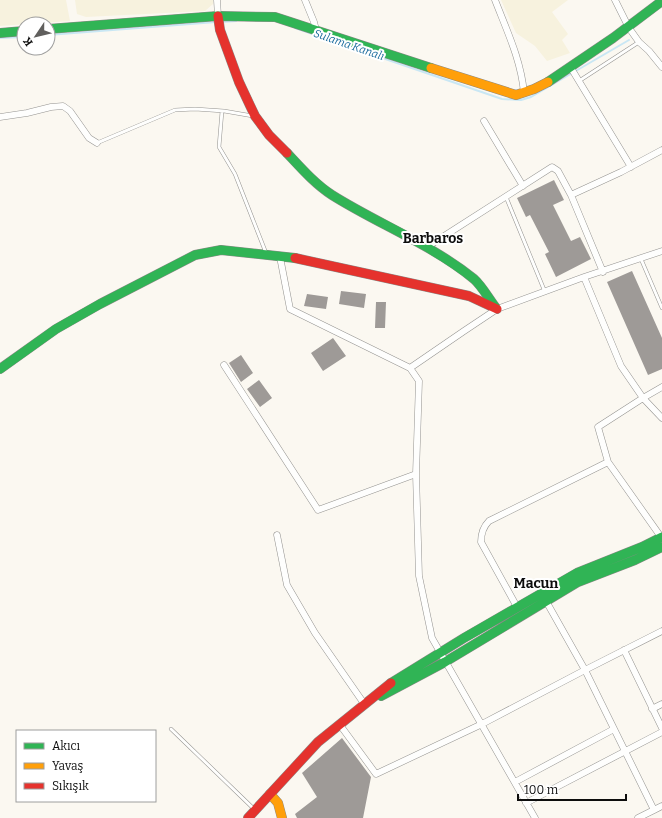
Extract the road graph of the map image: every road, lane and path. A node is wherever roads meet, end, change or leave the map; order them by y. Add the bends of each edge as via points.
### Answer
1 (218, 0) edge
2 (304, 0) edge
3 (495, 0) edge
4 (615, 0) edge
5 (662, 1) edge
6 (218, 18) junction
7 (56, 28) edge
8 (629, 28) junction
9 (316, 30) junction
10 (16, 32) edge
11 (0, 33) edge
12 (639, 42) junction
13 (662, 68) edge
14 (571, 69) junction
15 (578, 79) junction
16 (524, 93) junction
17 (222, 111) junction
18 (255, 116) junction
19 (0, 117) edge
20 (484, 121) dead end
21 (97, 143) joint
22 (662, 150) edge
23 (631, 167) junction
24 (523, 186) junction
25 (571, 195) junction
26 (506, 197) junction
27 (427, 247) junction
28 (662, 251) edge
29 (267, 255) junction
30 (280, 256) junction
31 (640, 259) junction
32 (603, 272) junction
33 (584, 278) junction
34 (545, 292) junction
35 (662, 308) edge
36 (497, 309) junction
37 (224, 365) dead end
38 (410, 368) junction
39 (0, 369) edge
40 (662, 387) edge
41 (643, 398) junction
42 (662, 418) edge
43 (608, 462) junction
44 (416, 474) junction
45 (277, 535) dead end
46 (662, 537) edge
47 (662, 547) edge
48 (546, 601) junction
49 (517, 607) junction
50 (662, 631) edge
51 (624, 650) junction
52 (440, 653) junction
53 (445, 662) junction
54 (585, 670) junction
55 (366, 704) junction
56 (662, 704) edge
57 (652, 709) junction
58 (482, 724) junction
59 (340, 725) junction
60 (171, 728) dead end
61 (662, 728) edge
62 (614, 729) junction
63 (662, 732) edge
64 (624, 751) junction
65 (515, 782) junction
66 (270, 794) junction
67 (526, 803) junction
68 (662, 806) edge
69 (255, 810) junction
70 (654, 810) junction
71 (248, 818) edge
72 (282, 818) edge
73 (535, 818) edge
74 (638, 818) edge

1 - 6 street
2 - 9 street
3 - 16 street via 515,51
4 - 8 street
5 - 8 street
6 - 7 street
6 - 9 street via 275,18
6 - 18 street via 239,82
8 - 12 street
8 - 14 street
9 - 16 street via 516,95
10 - 11 street
12 - 13 street
12 - 15 lane
14 - 15 street
14 - 16 street
15 - 23 street
17 - 18 lane
17 - 21 lane via 175,110
17 - 29 lane via 219,147 235,174
18 - 27 street via 303,170 331,194
19 - 21 street via 63,106 70,111 89,138
20 - 24 street
22 - 23 street
23 - 25 street
24 - 25 street via 552,167 558,171
24 - 26 street
25 - 32 street
26 - 27 street
26 - 34 lane
27 - 36 street via 475,280
28 - 31 street
29 - 30 street
29 - 39 street via 221,250 195,255 56,329
30 - 36 street via 469,296
30 - 38 street via 290,309
31 - 32 street
31 - 35 lane
32 - 33 street
33 - 34 street
33 - 41 street via 621,366
34 - 36 street
36 - 38 street
37 - 44 street via 318,510
38 - 44 street via 419,381
40 - 41 street
41 - 42 street
41 - 43 street via 598,427
43 - 46 street
43 - 49 street via 489,521 484,528 481,542
44 - 52 street via 419,576 432,638
45 - 55 street via 287,585 315,632
46 - 49 street via 577,573
47 - 48 street via 578,582
48 - 53 street
48 - 54 street
49 - 52 street
50 - 51 street
51 - 54 street
51 - 57 street
52 - 53 street
52 - 55 street via 388,685
53 - 55 street
53 - 58 street
54 - 58 street
54 - 62 street
55 - 59 street
56 - 57 street
57 - 61 street
58 - 59 street via 376,774
58 - 65 street
59 - 66 street via 318,742
60 - 69 lane
62 - 64 street
62 - 65 street
63 - 64 street
64 - 67 street
64 - 70 street
65 - 67 street
66 - 69 street
66 - 72 street via 278,803
67 - 73 street
68 - 70 street
69 - 71 street
70 - 74 street

